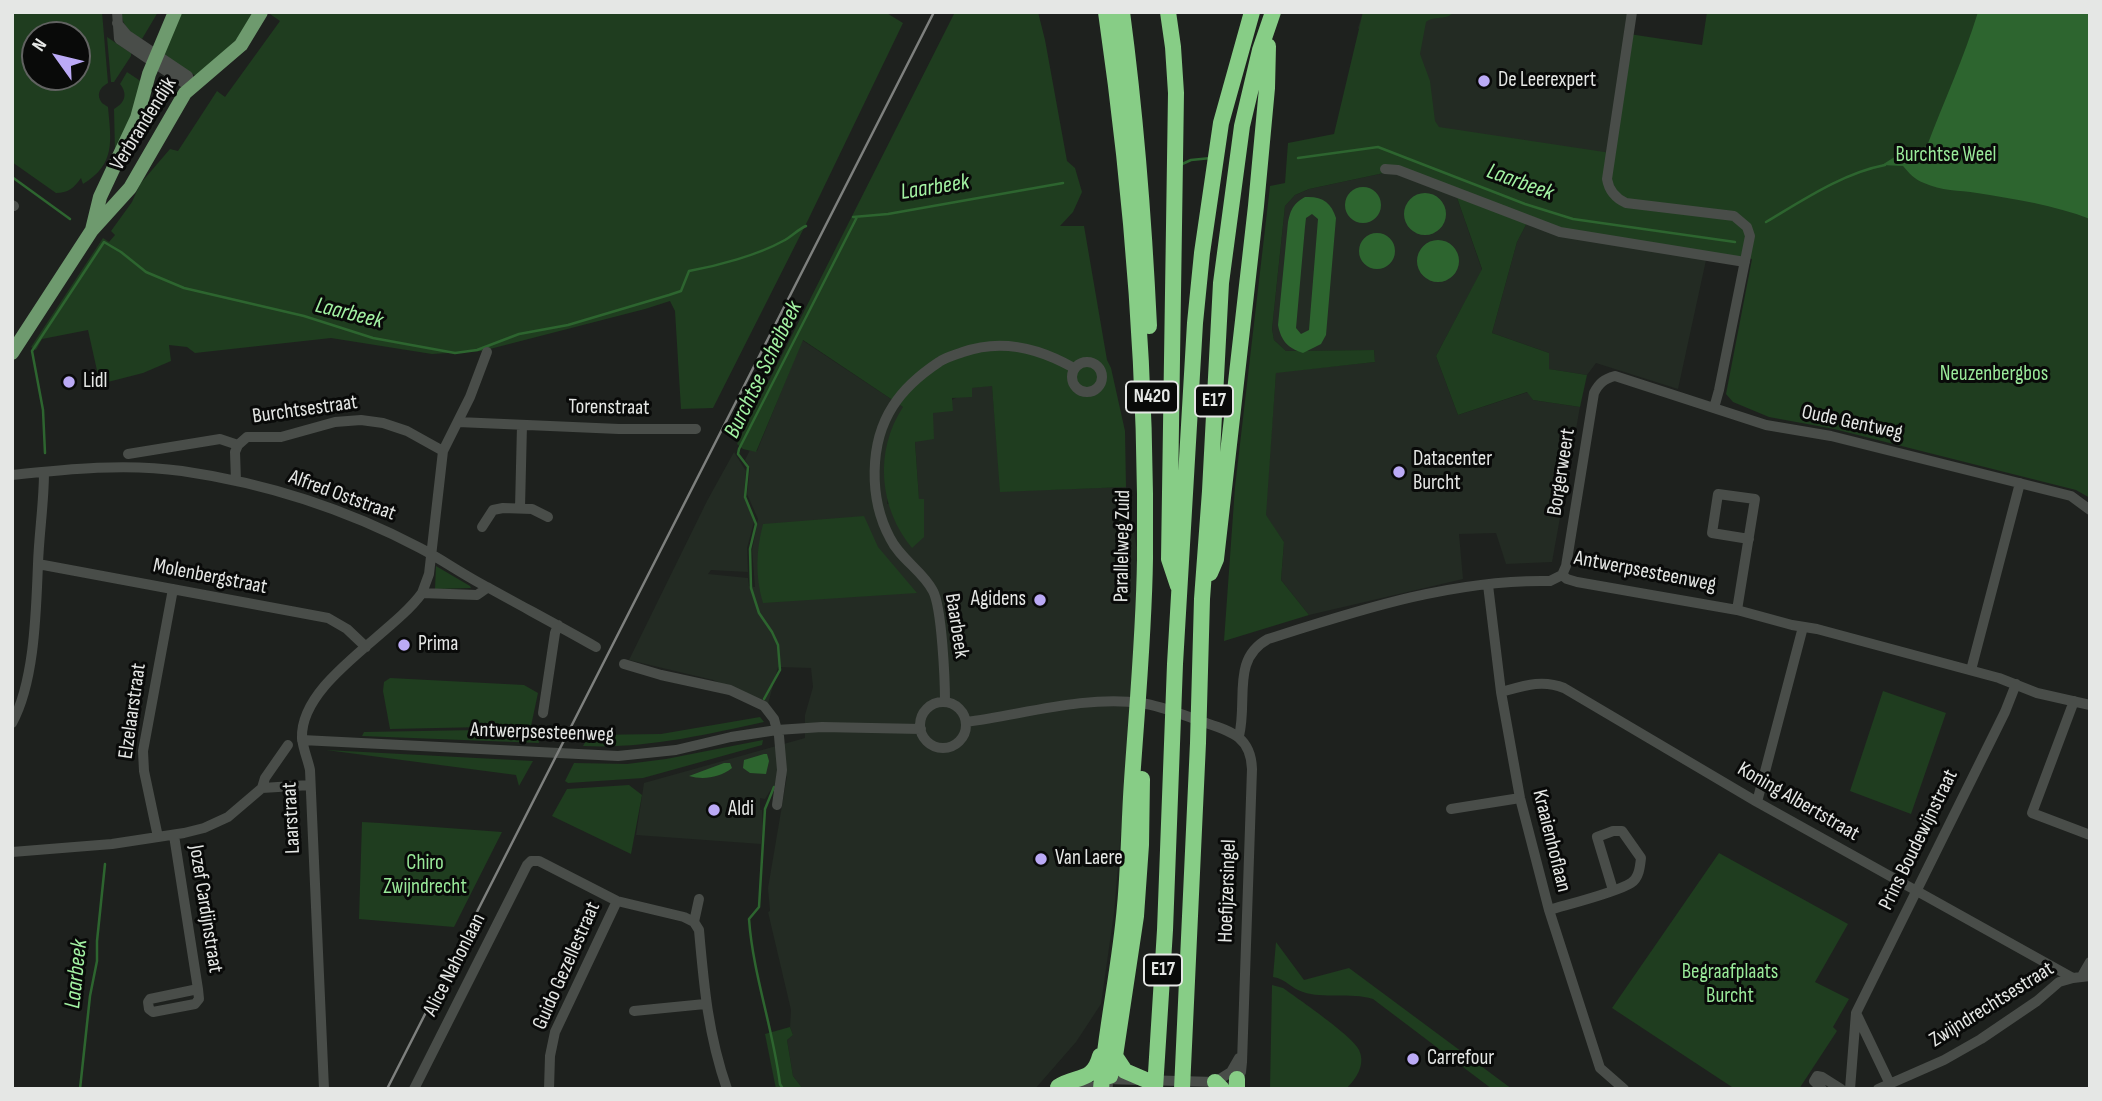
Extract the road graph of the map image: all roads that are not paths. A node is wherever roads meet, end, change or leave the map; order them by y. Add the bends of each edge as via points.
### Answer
1 (175, 12) edge
2 (261, 12) edge
3 (1105, 12) edge
4 (1122, 12) edge
5 (1131, 12) edge
6 (1168, 12) edge
7 (1252, 12) edge
8 (1266, 12) edge
9 (1273, 12) edge
10 (1632, 12) edge
11 (117, 18) edge
12 (1127, 48) junction
13 (156, 54) junction
14 (190, 87) junction
15 (1132, 161) junction
16 (1385, 169) dead end
17 (92, 230) junction
18 (1745, 262) junction
19 (487, 352) dead end
20 (12, 353) edge
21 (1074, 368) dead end
22 (1605, 379) joint
23 (1714, 408) junction
24 (458, 422) junction
25 (522, 425) junction
26 (695, 429) dead end
27 (238, 445) junction
28 (443, 451) junction
29 (128, 454) dead end
30 (44, 472) junction
31 (12, 475) edge
32 (236, 481) junction
33 (2020, 483) junction
34 (520, 508) junction
35 (2090, 510) edge
36 (548, 517) dead end
37 (482, 527) dead end
38 (1749, 540) junction
39 (431, 555) junction
40 (38, 564) junction
41 (1562, 575) junction
42 (1488, 585) junction
43 (487, 588) junction
44 (173, 589) junction
45 (422, 593) junction
46 (1181, 595) junction
47 (1202, 599) junction
48 (1737, 610) junction
49 (558, 625) junction
50 (1803, 627) junction
51 (366, 646) junction
52 (596, 647) dead end
53 (624, 664) dead end
54 (1970, 670) junction
55 (2016, 684) junction
56 (1501, 692) junction
57 (2074, 701) junction
58 (945, 702) junction
59 (2090, 705) edge
60 (1243, 708) junction
61 (543, 713) dead end
62 (1140, 714) junction
63 (966, 722) junction
64 (12, 723) edge
65 (921, 729) junction
66 (1228, 731) junction
67 (778, 733) junction
68 (1239, 736) junction
69 (302, 740) junction
70 (288, 745) dead end
71 (310, 785) junction
72 (262, 788) junction
73 (1520, 798) junction
74 (1757, 802) junction
75 (777, 805) dead end
76 (1451, 809) dead end
77 (174, 835) junction
78 (2090, 835) edge
79 (158, 837) junction
80 (12, 852) edge
81 (1613, 890) junction
82 (1916, 891) junction
83 (699, 899) dead end
84 (617, 901) junction
85 (1549, 910) junction
86 (694, 922) junction
87 (2090, 962) edge
88 (2081, 976) edge
89 (198, 989) dead end
90 (705, 1004) junction
91 (634, 1012) dead end
92 (1856, 1013) junction
93 (1107, 1037) junction
94 (1242, 1051) junction
95 (1115, 1056) junction
96 (1103, 1083) edge
97 (1151, 1084) edge
98 (1890, 1084) junction
99 (1227, 1085) edge
100 (1056, 1088) edge
101 (324, 1089) edge
102 (414, 1089) edge
103 (549, 1089) edge
104 (727, 1089) edge
105 (1076, 1089) edge
106 (1182, 1089) edge
107 (1190, 1089) edge
108 (1624, 1089) edge
109 (1822, 1089) edge
110 (1840, 1089) edge
111 (1850, 1089) edge
112 (1878, 1089) edge

1 - 13 main road, Verbrandendijk
2 - 14 main road, Verbrandendijk via 241,45
3 - 15 highway, Parallelweg Zuid
4 - 12 highway, Parallelweg Zuid
5 - 12 highway
6 - 46 highway via 1176,93 1169,559
7 - 46 highway, E17 via 1221,123 1209,201 1195,323
8 - 47 highway via 1267,88 1256,206 1216,559
9 - 47 highway, E17 via 1242,126 1230,203
10 - 18 street via 1608,188 1626,203 1734,216 1746,226 1749,236
11 - 13 street via 127,35
11 - 13 street via 118,39
12 - 15 highway, Parallelweg Zuid
13 - 14 street
13 - 17 main road, Verbrandendijk via 137,118 100,197
14 - 17 main road, Verbrandendijk via 130,188
15 - 62 highway, Parallelweg Zuid / N420 via 1152,380 1154,492
16 - 18 street via 1560,232
17 - 20 main road, Verbrandendijk
18 - 23 street
19 - 24 street
21 - 58 street, Baarbeek via 1044,352 1010,345 975,347 943,359 914,379 893,406 879,438 874,472 890,539 927,582 937,601
22 - 23 street, Oude Gentweg via 1615,376
22 - 41 street, Borgerweert via 1594,393
23 - 33 street, Oude Gentweg via 1766,425 1831,436
24 - 25 street, Torenstraat
24 - 28 street
25 - 26 street, Torenstraat
25 - 34 street
27 - 28 street, Burchtsestraat via 247,437 281,437 348,420 383,423
27 - 29 street, Burchtsestraat via 220,439
27 - 32 street
28 - 39 street
30 - 31 street
30 - 32 street, Alfred Oststraat via 104,467 181,471
30 - 40 street
32 - 39 street, Alfred Oststraat via 339,512
33 - 35 street, Oude Gentweg via 2071,496
33 - 54 street
34 - 36 street
34 - 37 street via 493,510
38 - 38 street via 1755,499 1718,494 1713,533
38 - 48 street
39 - 43 street
39 - 45 street
40 - 44 street, Molenbergstraat
40 - 64 street via 31,656
41 - 42 street, Antwerpsesteenweg via 1550,581
41 - 48 street, Antwerpsesteenweg via 1577,582
42 - 56 street, Kraaienhoflaan
42 - 60 street, Antwerpsesteenweg via 1421,594 1256,645 1246,659
43 - 45 street via 477,595
43 - 49 street
44 - 51 street, Molenbergstraat via 328,618
44 - 79 street, Elzelaarstraat via 143,751
45 - 51 street, Laarstraat
46 - 97 highway, E17 via 1166,930
47 - 106 highway, E17
48 - 50 street, Antwerpsesteenweg
49 - 52 street
49 - 61 street
50 - 54 street, Antwerpsesteenweg
50 - 74 street
51 - 69 street, Laarstraat via 309,708
53 - 67 street via 730,690 764,706
54 - 55 street, Antwerpsesteenweg
55 - 57 street, Antwerpsesteenweg
55 - 82 street, Prins Boudewijnstraat
56 - 73 street, Kraaienhoflaan
56 - 74 street, Koning Albertstraat via 1551,682
57 - 59 street, Antwerpsesteenweg
57 - 78 street via 2032,813
58 - 63 street via 960,709
58 - 65 street via 927,709
60 - 66 street
60 - 68 street, Antwerpsesteenweg
62 - 93 highway, Parallelweg Zuid / N420 via 1125,906
62 - 95 highway, Parallelweg Zuid / N420 via 1139,877
63 - 65 street via 961,740 944,748 931,744
63 - 66 street via 1129,702 1154,705
65 - 67 street, Antwerpsesteenweg via 822,727
66 - 68 street
67 - 69 street, Antwerpsesteenweg via 646,754 574,755
67 - 75 street via 782,770
68 - 94 street, Hoefijzersingel via 1250,752 1252,769
69 - 71 street, Laarstraat
70 - 72 street
71 - 72 street
71 - 101 street, Laarstraat
72 - 77 street via 218,822
73 - 76 street
73 - 85 street, Kraaienhoflaan
74 - 82 street, Koning Albertstraat
77 - 79 street
77 - 89 street, Jozef Cardijnstraat
79 - 80 street
81 - 81 street via 1632,883 1641,858 1622,831 1597,837
81 - 85 street
82 - 88 street, Koning Albertstraat
82 - 92 street, Prins Boudewijnstraat
83 - 86 street
84 - 86 street
84 - 102 street, Alice Nahonlaan via 531,861
84 - 103 street, Guido Gezellestraat via 555,1032
85 - 108 street, Kraaienhoflaan via 1600,1069
86 - 90 street via 699,930
87 - 88 street
88 - 98 street, Zwijndrechtsestraat via 2059,982 1944,1060
90 - 91 street
90 - 104 street
92 - 98 street
92 - 111 street, Prins Boudewijnstraat
93 - 96 highway, Parallelweg Zuid / N420
93 - 100 highway via 1093,1071
94 - 99 street
94 - 99 street, Hoefijzersingel via 1241,1072
95 - 96 highway, Parallelweg Zuid / N420
95 - 97 highway via 1125,1072
96 - 97 street
96 - 100 street
96 - 105 street
96 - 107 street
97 - 99 street
98 - 112 street, Zwijndrechtsestraat
109 - 110 street via 1814,1081 1817,1076

